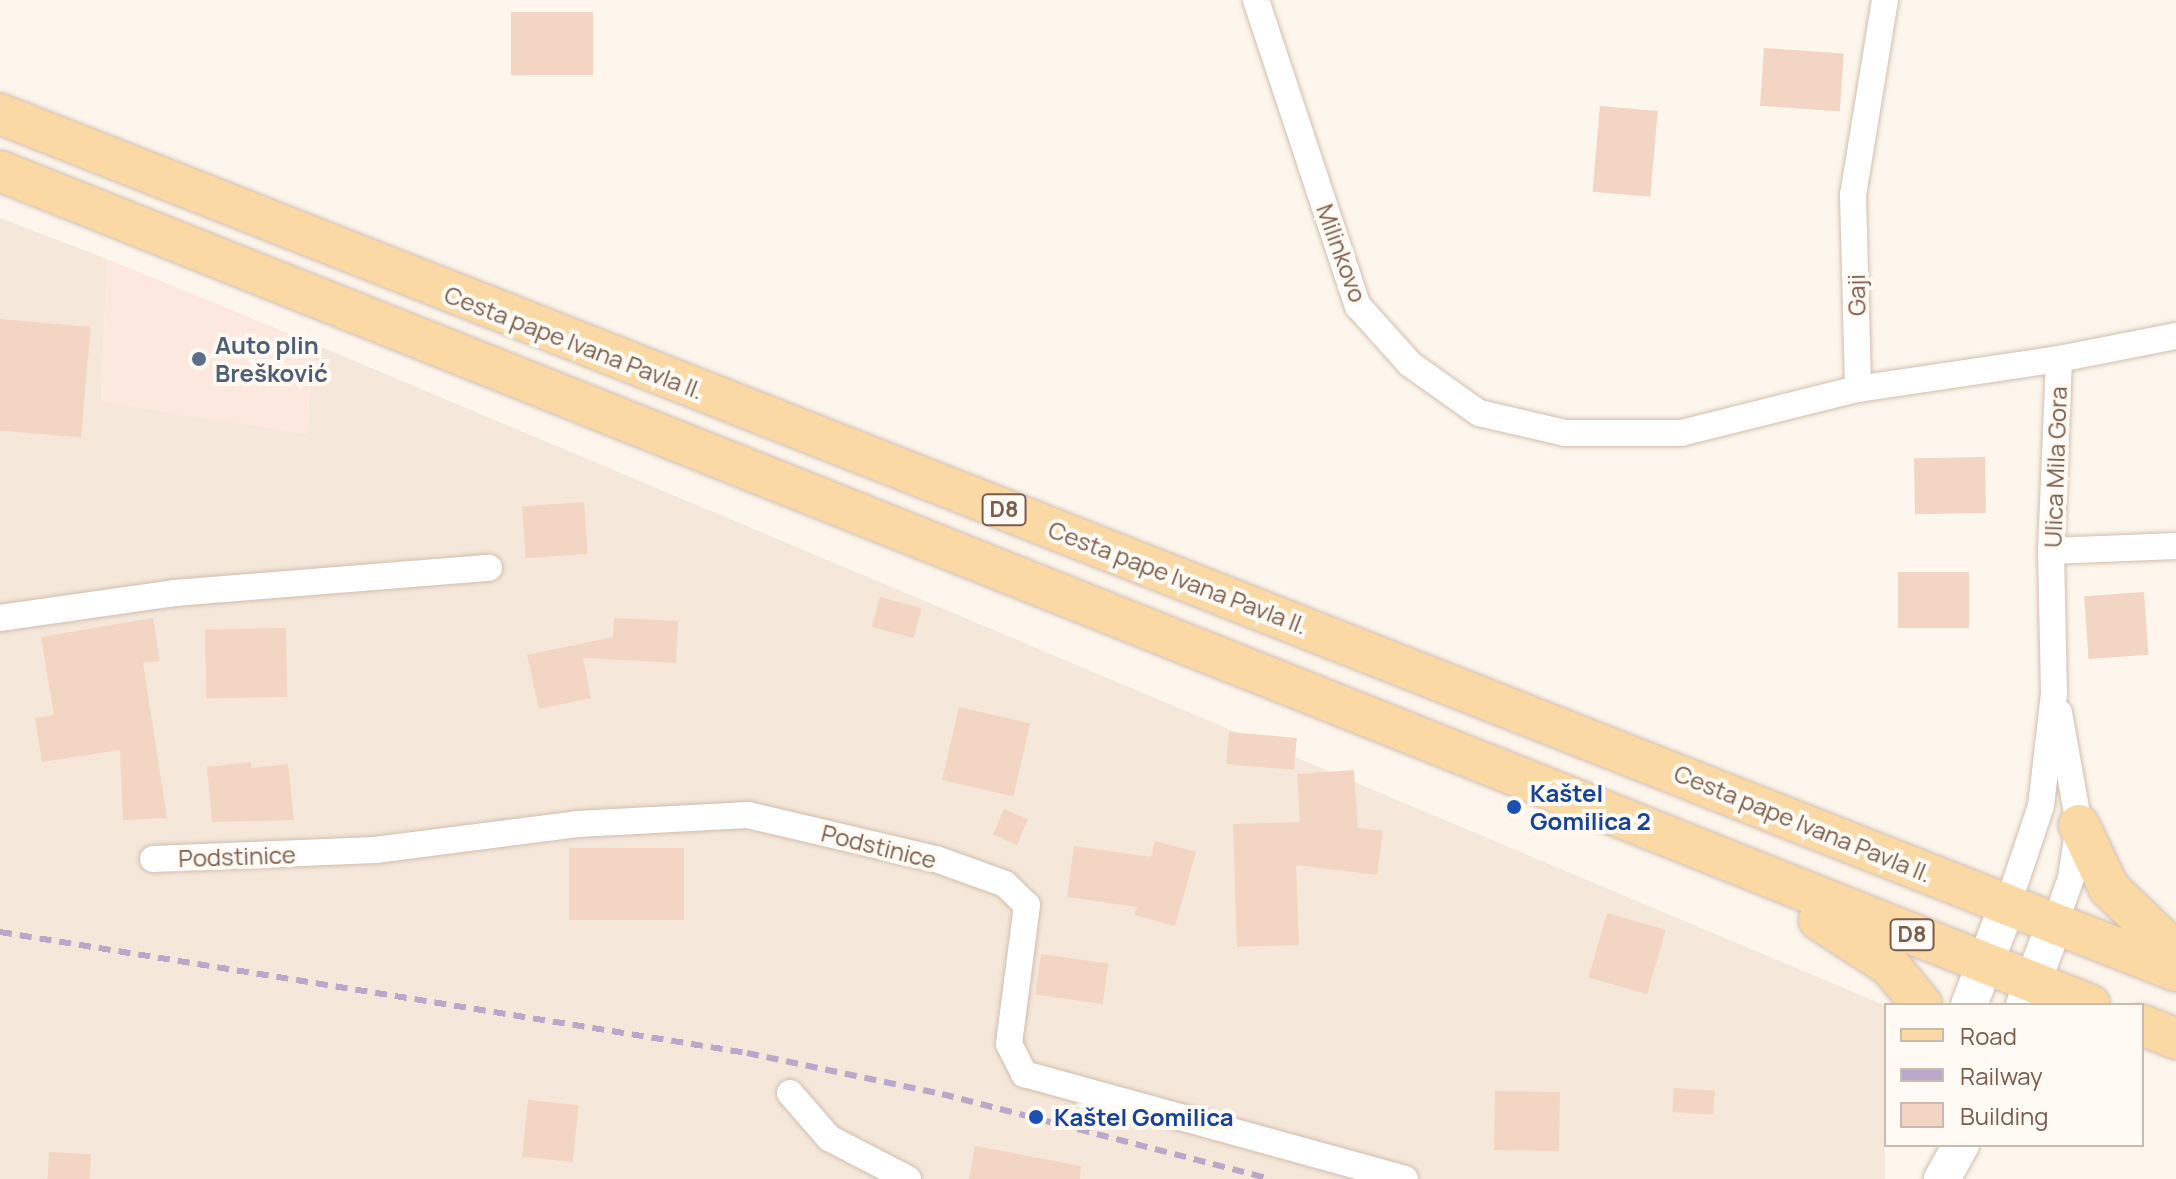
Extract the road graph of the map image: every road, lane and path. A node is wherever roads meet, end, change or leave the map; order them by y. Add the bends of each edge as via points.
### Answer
1 (1256, 0) edge
2 (1885, 0) edge
3 (0, 114) edge
4 (0, 171) edge
5 (2176, 336) edge
6 (2059, 359) junction
7 (1858, 389) junction
8 (2176, 546) edge
9 (2051, 551) junction
10 (489, 568) dead end
11 (0, 618) edge
12 (2054, 694) junction
13 (2079, 825) junction
14 (153, 859) dead end
15 (1790, 887) junction
16 (2008, 904) junction
17 (2055, 923) junction
18 (2176, 953) edge
19 (1985, 964) junction
20 (2176, 971) edge
21 (2028, 994) edge
22 (1920, 1003) edge
23 (1970, 1003) edge
24 (2079, 1003) edge
25 (2144, 1026) edge
26 (2176, 1039) edge
27 (790, 1093) dead end
28 (1939, 1147) edge
29 (1960, 1147) edge
30 (908, 1179) edge
31 (1405, 1179) edge
32 (1933, 1179) edge
33 (1942, 1179) edge

1 - 7 street, Milinkovo via 1358,306 1410,364 1479,413 1565,433 1681,433
2 - 7 street, Gaji via 1853,195
3 - 16 main road, Cesta pape Ivana Pavla II. / D8
4 - 15 main road, D8
5 - 6 street, Ulica Mila Gora
6 - 7 street
6 - 9 street, Ulica Mila Gora
8 - 9 street
9 - 12 street, Ulica Mila Gora
10 - 11 street via 175,593
12 - 13 street, Ulica Mila Gora
12 - 16 street, Ulica Mila Gora via 2041,806
13 - 17 street, Ulica Mila Gora via 2071,878
13 - 18 main road via 2109,888
14 - 31 street, Podstinice via 375,850 577,824 748,815 936,859 1005,884 1027,905 1009,1044 1024,1074
15 - 19 main road, D8
15 - 22 main road via 1810,913 1890,966
16 - 17 main road, Cesta pape Ivana Pavla II. / D8
16 - 19 street
17 - 20 main road, Cesta pape Ivana Pavla II. / D8
17 - 21 street
19 - 21 main road, D8
19 - 23 street
21 - 24 main road, D8
25 - 26 main road
27 - 30 street via 829,1138
28 - 32 street
29 - 33 street

